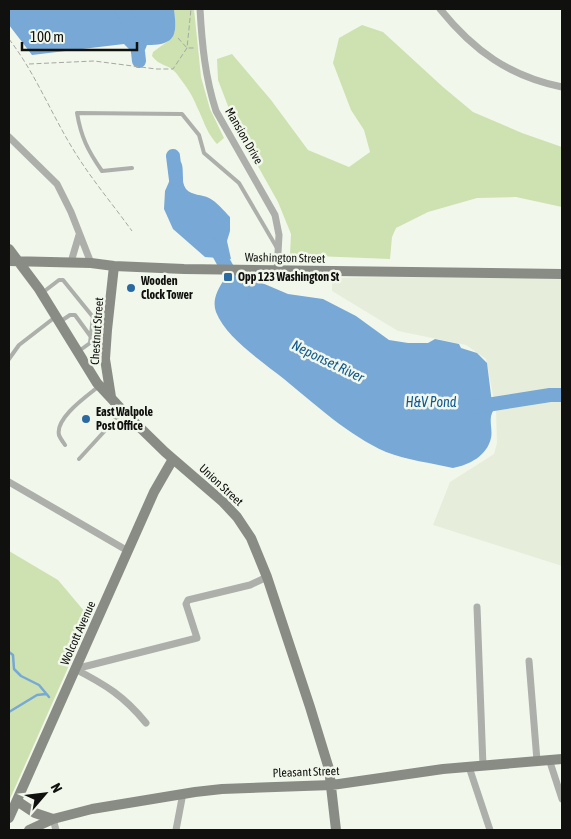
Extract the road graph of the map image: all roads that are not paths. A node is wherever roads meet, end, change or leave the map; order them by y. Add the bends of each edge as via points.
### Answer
1 (200, 9) edge
2 (440, 9) edge
3 (562, 87) edge
4 (9, 137) edge
5 (132, 168) dead end
6 (79, 235) junction
7 (9, 249) edge
8 (278, 250) junction
9 (14, 261) edge
10 (71, 262) junction
11 (91, 263) junction
12 (114, 266) junction
13 (277, 271) junction
14 (562, 274) edge
15 (42, 293) junction
16 (58, 319) junction
17 (91, 336) junction
18 (78, 352) junction
19 (9, 359) edge
20 (100, 386) junction
21 (112, 398) junction
22 (123, 412) junction
23 (65, 445) dead end
24 (79, 459) dead end
25 (173, 459) junction
26 (9, 482) edge
27 (128, 550) junction
28 (268, 578) junction
29 (476, 607) dead end
30 (530, 661) dead end
31 (76, 669) junction
32 (146, 723) dead end
33 (562, 759) edge
34 (549, 760) junction
35 (537, 761) junction
36 (484, 766) junction
37 (468, 767) junction
38 (332, 785) junction
39 (182, 794) junction
40 (562, 799) edge
41 (17, 801) junction
42 (9, 818) edge
43 (53, 819) junction
44 (29, 830) edge
45 (56, 830) edge
46 (176, 830) edge
47 (336, 830) edge
48 (490, 830) edge

1 - 8 street, Mansion Drive via 206,76 216,111 275,215
2 - 3 street via 472,44 493,60 516,73
4 - 6 street via 58,184
5 - 8 lane via 102,171 87,149 77,112 182,114 199,135 204,153 239,182
6 - 10 street
6 - 11 street
7 - 9 main road, Union Street
8 - 13 street, Mansion Drive
9 - 10 main road, Washington Street
9 - 15 main road, Union Street
10 - 11 main road, Washington Street
11 - 12 main road, Washington Street
12 - 13 main road, Washington Street
12 - 21 main road, Chestnut Street via 105,360
13 - 14 main road, Washington Street
15 - 16 main road, Union Street
15 - 17 lane via 63,280 93,317
16 - 17 lane via 75,316
16 - 18 main road, Union Street
16 - 19 lane via 19,345
17 - 18 lane via 90,344
18 - 20 main road, Union Street
20 - 21 main road, Union Street
20 - 23 lane via 68,413 60,426 59,434
21 - 22 main road, Union Street
22 - 24 lane
22 - 25 main road, Union Street
25 - 27 main road, Wolcott Avenue
25 - 28 main road, Union Street via 237,517 251,538
26 - 27 street
27 - 31 main road, Wolcott Avenue
28 - 31 street via 188,600 186,604 197,638
28 - 38 main road, Union Street
29 - 36 street
30 - 35 street
31 - 32 street via 114,690
31 - 41 main road, Wolcott Avenue
33 - 34 main road, Pleasant Street
34 - 35 main road, Pleasant Street
34 - 40 street
35 - 36 main road, Pleasant Street
36 - 37 main road, Pleasant Street
37 - 38 main road, Pleasant Street
37 - 48 street
38 - 39 main road, Pleasant Street via 222,788
38 - 47 main road, Union Street
39 - 43 main road, Pleasant Street
39 - 46 street
41 - 42 main road, Wolcott Avenue
41 - 43 main road via 35,814
43 - 44 main road, Pleasant Street
43 - 45 street

